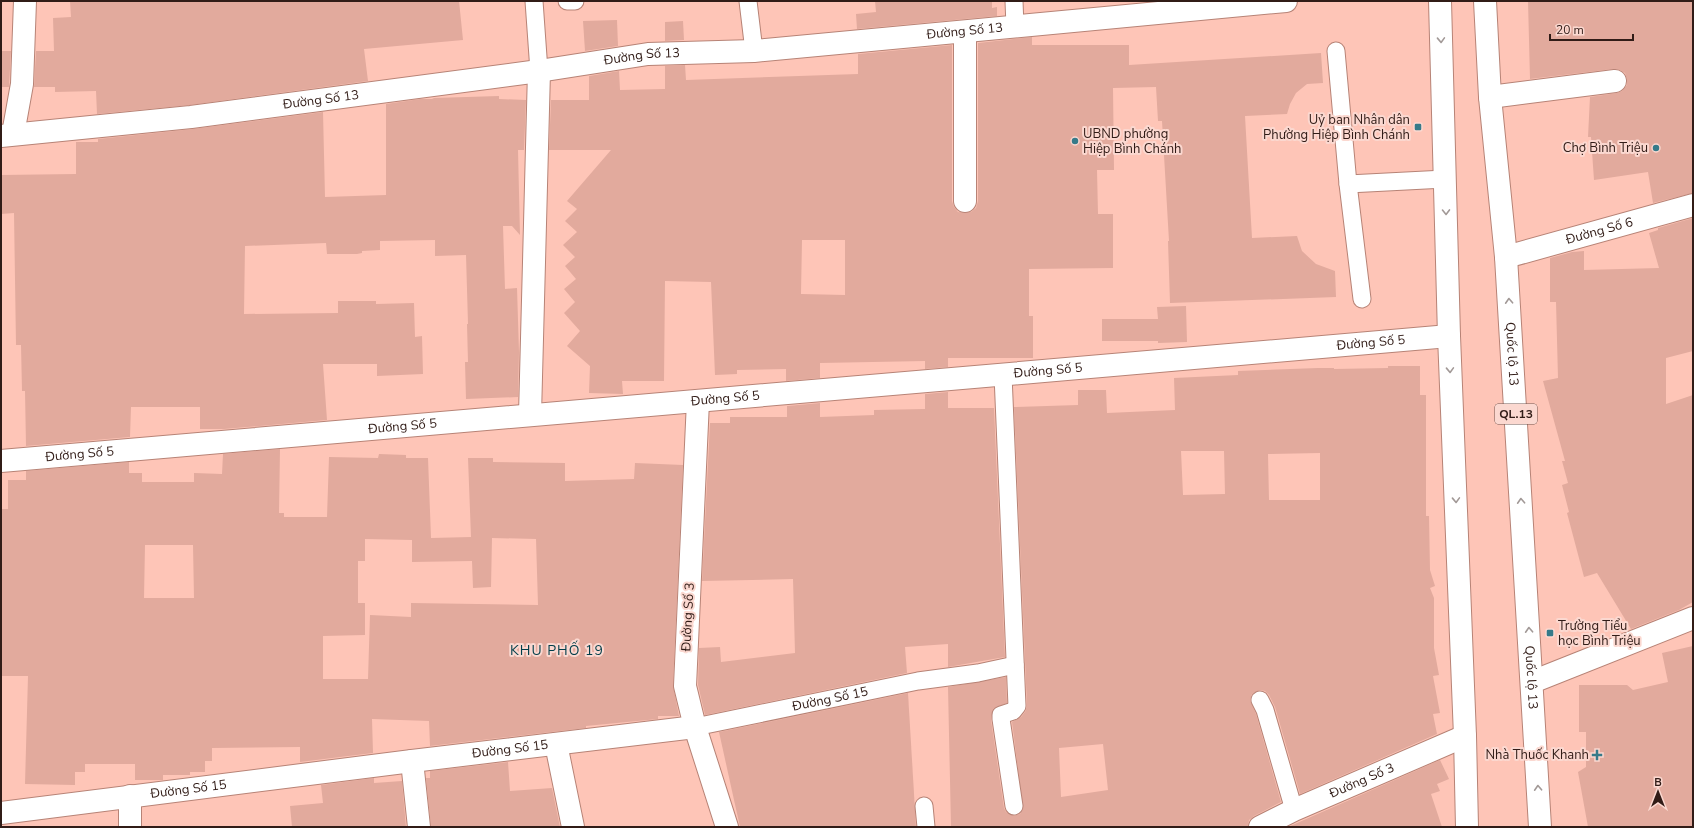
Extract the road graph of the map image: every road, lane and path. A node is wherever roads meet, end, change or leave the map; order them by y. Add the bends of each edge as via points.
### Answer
1 (25, 1) edge
2 (534, 1) edge
3 (566, 1) edge
4 (574, 1) edge
5 (748, 1) edge
6 (1014, 1) edge
7 (1286, 1) edge
8 (1440, 1) edge
9 (1485, 1) edge
10 (1015, 27) junction
11 (965, 32) junction
12 (754, 51) junction
13 (1336, 51) dead end
14 (539, 71) junction
15 (1615, 82) dead end
16 (1490, 97) junction
17 (7, 135) edge
18 (1445, 179) junction
19 (1348, 184) junction
20 (965, 201) dead end
21 (1693, 205) edge
22 (1506, 256) junction
23 (1362, 299) dead end
24 (1449, 336) junction
25 (1003, 375) junction
26 (698, 401) junction
27 (530, 416) junction
28 (1, 461) edge
29 (1693, 618) edge
30 (1015, 664) junction
31 (1532, 682) junction
32 (1260, 700) dead end
33 (695, 727) junction
34 (1466, 736) junction
35 (556, 744) junction
36 (412, 760) junction
37 (130, 796) junction
38 (924, 806) dead end
39 (1014, 806) dead end
40 (1294, 810) junction
41 (1, 813) edge
42 (130, 827) edge
43 (419, 827) edge
44 (573, 827) edge
45 (727, 827) edge
46 (926, 827) edge
47 (1260, 827) edge
48 (1467, 827) edge
49 (1540, 827) edge

1 - 17 main road via 22,84
2 - 14 lane
3 - 4 lane
5 - 12 lane
6 - 10 lane
7 - 10 main road, Đường Số 13
8 -> 18 main road
9 - 16 main road, Quốc lộ 13 / QL.13
10 - 11 main road, Đường Số 13
11 - 12 main road, Đường Số 13
11 - 20 main road
12 - 14 main road, Đường Số 13 via 648,54
13 - 19 lane
14 - 17 main road, Đường Số 13 via 191,117
14 - 27 main road
15 - 16 main road
16 - 22 main road, Quốc lộ 13 / QL.13
18 - 19 lane
18 -> 24 main road
19 - 23 lane
21 - 22 main road, Đường Số 6
31 -> 22 main road, Quốc lộ 13 / QL.13
24 - 25 main road, Đường Số 5
24 -> 34 main road
25 - 26 main road, Đường Số 5
25 - 30 lane
26 - 27 main road, Đường Số 5
26 - 33 main road, Đường Số 3 via 685,686
27 - 28 main road, Đường Số 5
29 - 31 main road
30 - 33 lane, Đường Số 15 via 978,673 918,681
30 - 39 lane via 1017,706 1013,711 1001,715
49 -> 31 main road, Quốc lộ 13 / QL.13
32 - 40 lane
33 - 35 main road, Đường Số 15
33 - 45 main road, Đường Số 3
34 - 40 main road, Đường Số 3
34 - 48 main road
35 - 36 main road, Đường Số 15
35 - 44 main road
36 - 37 main road, Đường Số 15
36 - 43 main road
37 - 41 main road, Đường Số 15
37 - 42 main road
38 - 46 lane
40 - 47 main road, Đường Số 3

